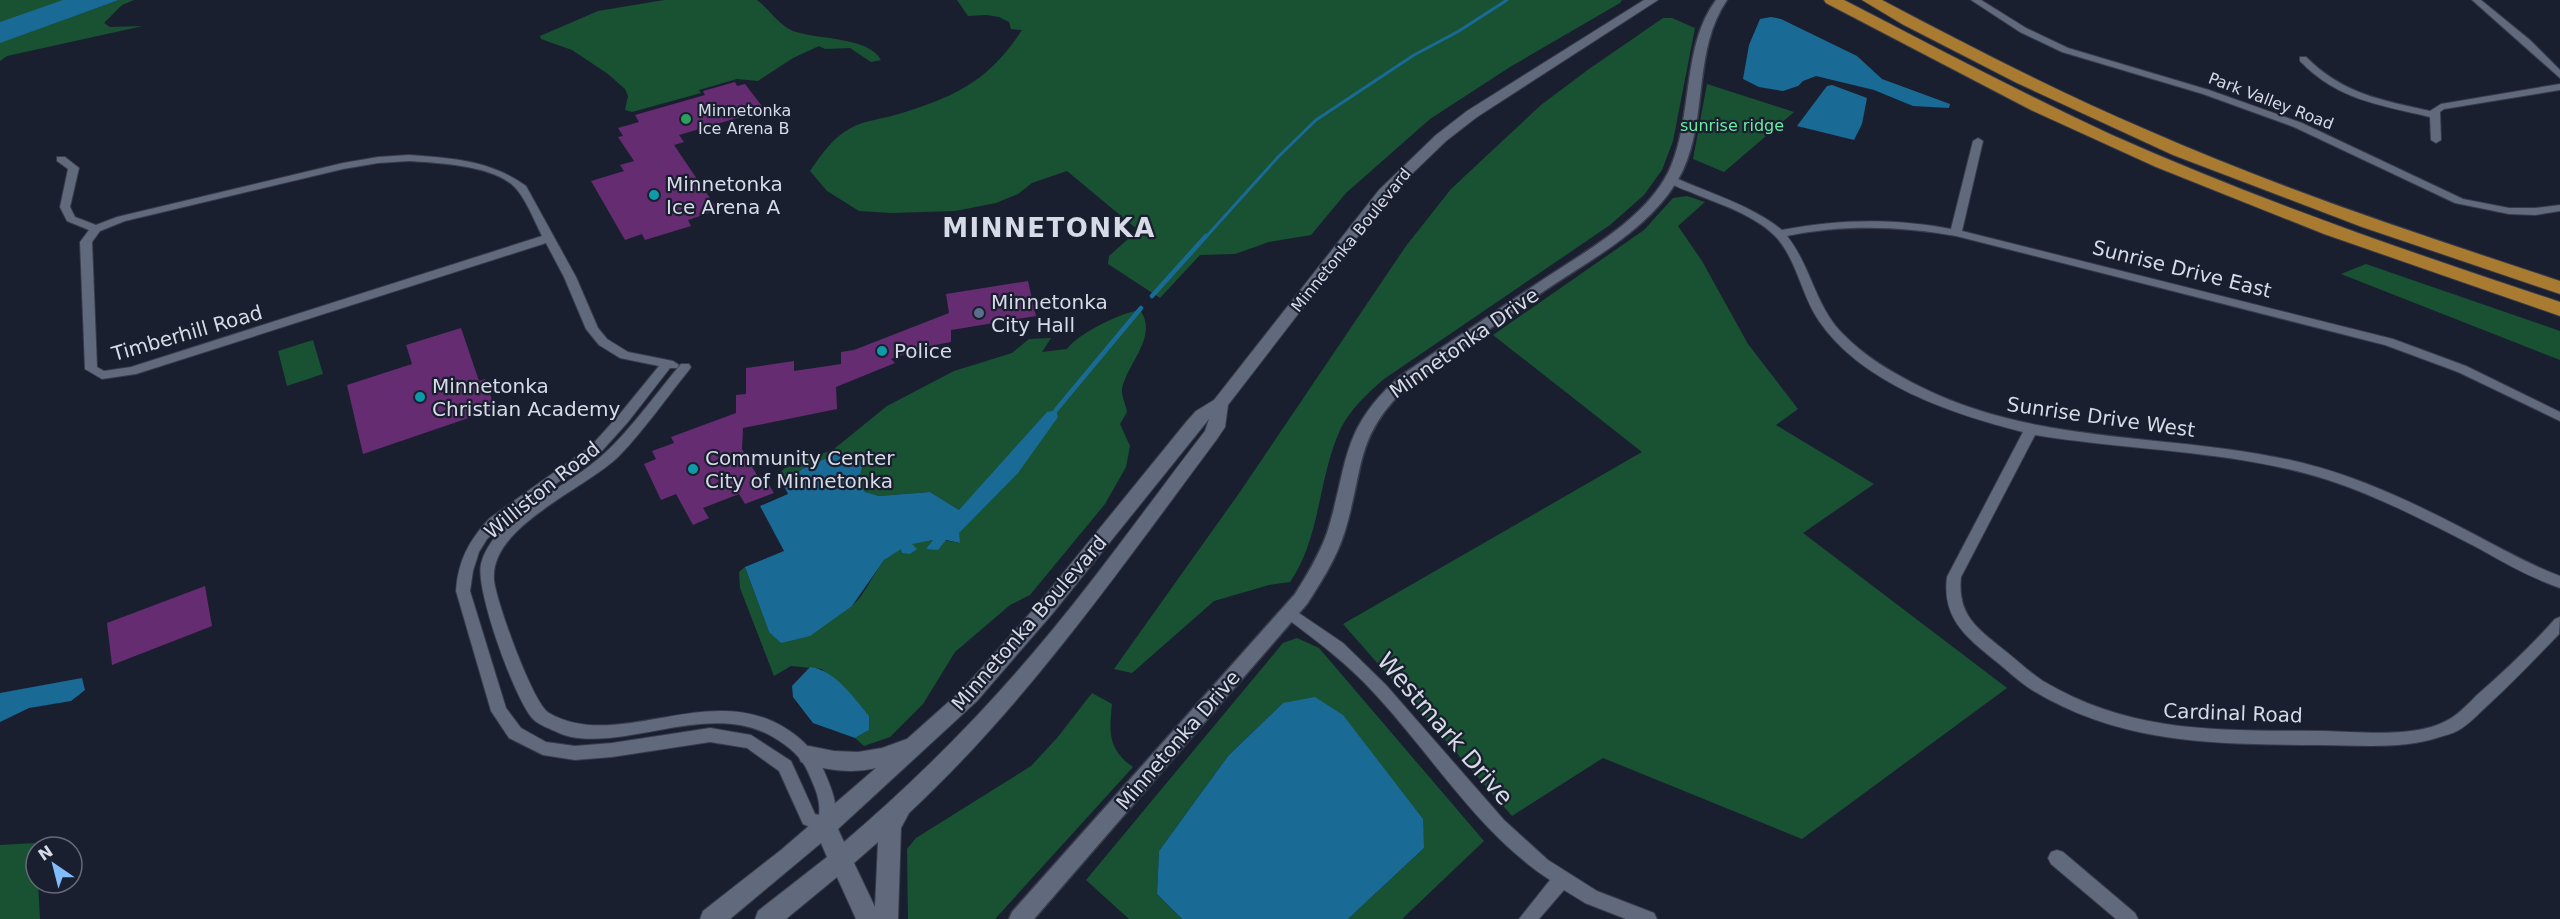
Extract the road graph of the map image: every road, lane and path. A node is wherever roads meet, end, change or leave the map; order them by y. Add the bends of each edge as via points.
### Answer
1 (1652, 0) edge
2 (1722, 0) edge
3 (1832, 0) edge
4 (1870, 0) edge
5 (1975, 0) edge
6 (2476, 0) edge
7 (2303, 59) dead end
8 (2560, 75) edge
9 (2560, 87) edge
10 (2435, 115) junction
11 (2436, 140) dead end
12 (1978, 141) dead end
13 (61, 159) dead end
14 (1672, 180) junction
15 (2560, 208) edge
16 (96, 229) junction
17 (1956, 233) junction
18 (1780, 234) junction
19 (549, 238) junction
20 (2560, 288) edge
21 (2560, 309) edge
22 (667, 364) junction
23 (1220, 404) junction
24 (2560, 417) edge
25 (2030, 431) junction
26 (2560, 582) edge
27 (1290, 613) junction
28 (2560, 623) edge
29 (924, 739) junction
30 (809, 755) junction
31 (901, 806) junction
32 (825, 826) junction
33 (2057, 858) dead end
34 (839, 859) junction
35 (1560, 881) junction
36 (712, 919) edge
37 (767, 919) edge
38 (868, 919) edge
39 (886, 919) edge
40 (1020, 919) edge
41 (1528, 919) edge
42 (1648, 919) edge
43 (2128, 919) edge

1 - 23 main road, Minnetonka Boulevard via 1472,114 1412,164 1377,201
2 - 14 street, Minnetonka Drive via 1706,28 1683,151
3 - 21 highway via 1999,88 2169,166 2321,227
4 - 20 highway via 1993,66 2178,150 2352,218
5 - 15 street, Park Valley Road via 2043,41 2298,124 2459,201 2526,212
6 - 8 street
7 - 10 street via 2319,77 2342,91
9 - 10 street via 2442,106
10 - 11 street
12 - 17 street
13 - 16 street via 74,168 65,207 71,219
14 - 18 street, Sunrise Drive West via 1764,222
14 - 27 street, Minnetonka Drive via 1648,210 1624,230 1385,396 1360,435 1338,526 1320,568
16 - 19 street, Williston Road via 139,214 308,173 378,160 438,159 472,164 508,178 522,188
16 - 19 street, Timberhill Road via 86,242 91,369 102,375 132,371
17 - 18 street, Sunrise Drive East via 1875,222
17 - 24 street, Sunrise Drive East via 2389,342 2462,369
18 - 25 street, Sunrise Drive West via 1816,308 1848,345 1896,379 1941,402
19 - 22 street, Williston Road via 592,328 603,342 624,355
22 - 30 street, Williston Road via 685,367 614,453 531,512 501,539 488,563 487,581 525,694 538,715 563,729 605,732 724,716 778,729
22 - 32 street, Williston Road via 597,448 574,468 520,502 472,550 464,591 499,711 515,733 543,748 575,753 710,735 751,742 785,766 809,819
23 - 29 main road, Minnetonka Boulevard via 1193,425 1010,650
23 - 31 main road, Minnetonka Boulevard via 1211,435 1059,637 975,734
25 - 26 street, Sunrise Drive West via 2206,451 2303,468 2392,500
25 - 28 street, Cardinal Road via 1954,577 1951,591 1963,624 1978,638 2036,684 2098,715 2129,726 2192,737 2391,738 2425,734 2454,725
27 - 35 street, Westmark Drive via 1337,644 1502,830
27 - 40 street, Minnetonka Drive
29 - 30 main road via 895,753 852,763
29 - 32 main road, Minnetonka Boulevard
30 - 32 street, Williston Road via 828,804
31 - 34 main road, Minnetonka Boulevard
31 - 39 main road via 890,828
32 - 34 main road, Williston Road
32 - 36 main road, Minnetonka Boulevard
33 - 43 street
34 - 37 main road, Minnetonka Boulevard
34 - 38 main road, Williston Road
35 - 41 street
35 - 42 street, Westmark Drive

